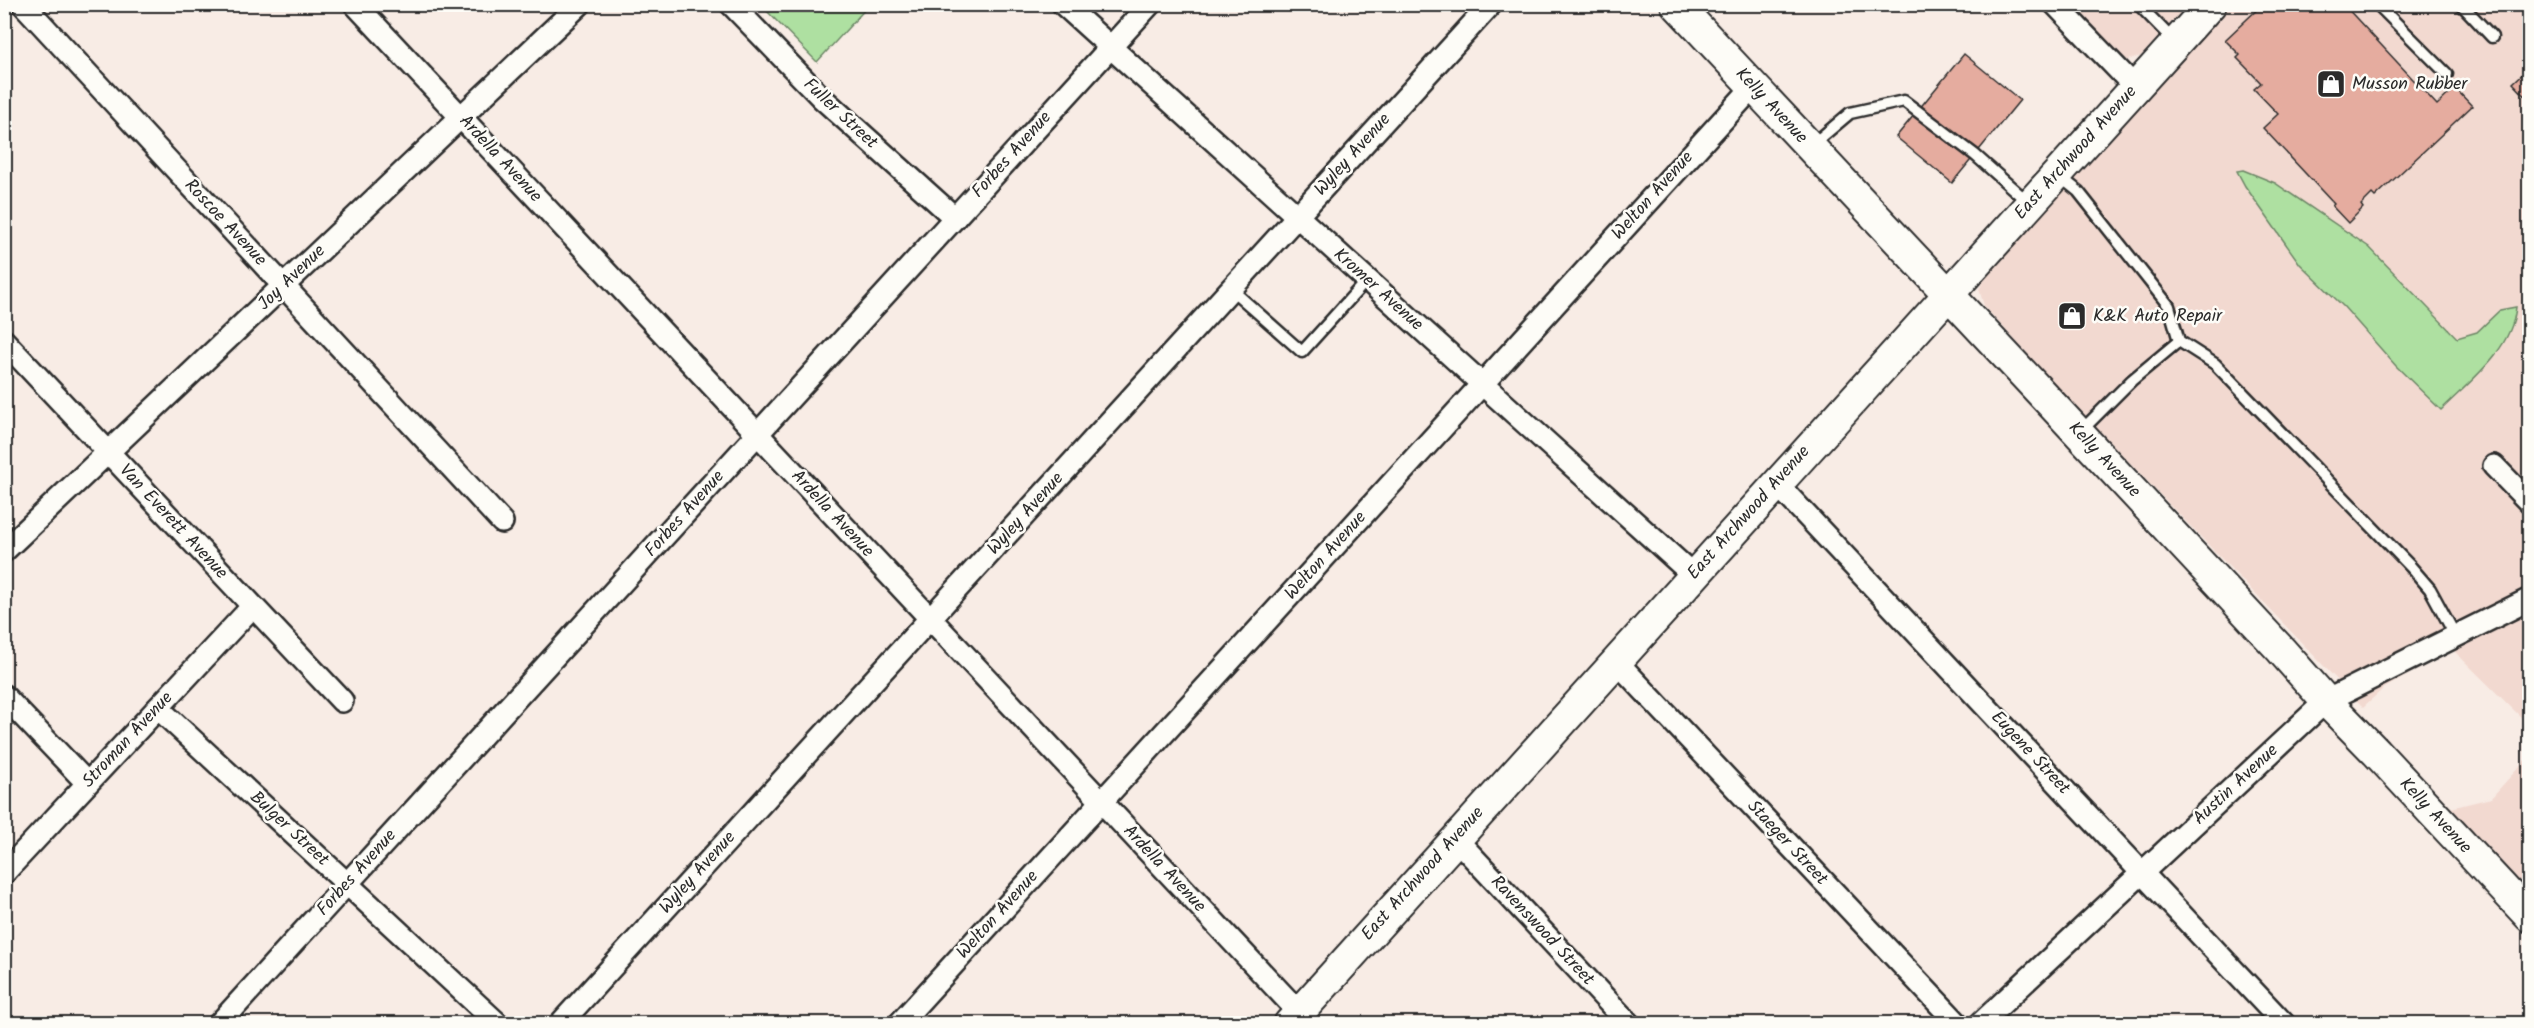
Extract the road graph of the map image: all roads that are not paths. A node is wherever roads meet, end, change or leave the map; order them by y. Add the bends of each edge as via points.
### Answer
1 (22, 4) edge
2 (355, 4) edge
3 (580, 4) edge
4 (731, 4) edge
5 (1063, 4) edge
6 (1150, 4) edge
7 (1491, 4) edge
8 (1676, 4) edge
9 (2055, 4) edge
10 (2138, 4) edge
11 (2211, 4) edge
12 (2377, 4) edge
13 (2461, 4) edge
14 (2492, 37) dead end
15 (2176, 43) junction
16 (1111, 48) junction
17 (2447, 74) dead end
18 (1752, 88) junction
19 (2136, 88) junction
20 (460, 117) junction
21 (1809, 147) junction
22 (2057, 174) junction
23 (2030, 204) junction
24 (1297, 217) junction
25 (954, 218) junction
26 (1367, 280) junction
27 (284, 286) junction
28 (1231, 289) junction
29 (1947, 294) junction
30 (4, 341) edge
31 (2179, 341) junction
32 (1482, 384) junction
33 (2079, 433) junction
34 (757, 435) junction
35 (108, 452) junction
36 (2494, 466) dead end
37 (1776, 483) junction
38 (2529, 503) edge
39 (502, 522) dead end
40 (4, 551) edge
41 (1693, 575) junction
42 (2529, 599) edge
43 (252, 607) junction
44 (930, 618) junction
45 (2455, 635) junction
46 (1617, 662) junction
47 (4, 696) edge
48 (342, 701) dead end
49 (2326, 701) junction
50 (158, 708) junction
51 (87, 783) junction
52 (1101, 802) junction
53 (1455, 838) junction
54 (2142, 872) junction
55 (4, 873) edge
56 (347, 883) junction
57 (2529, 917) edge
58 (1299, 1020) edge
59 (219, 1023) edge
60 (498, 1023) edge
61 (560, 1023) edge
62 (899, 1023) edge
63 (1629, 1023) edge
64 (1958, 1023) edge
65 (1980, 1023) edge
66 (2284, 1023) edge

1 - 27 street, Roscoe Avenue
2 - 20 street, Ardella Avenue
3 - 20 street, Joy Avenue
4 - 25 street, Fuller Street via 822,98
5 - 16 street, Kromer Avenue
6 - 16 street, Forbes Avenue
7 - 24 street, Wyley Avenue
8 - 18 main road, Kelly Avenue
9 - 19 street
10 - 15 lane
11 - 15 main road, East Archwood Avenue
12 - 17 lane
13 - 14 lane
15 - 19 main road, East Archwood Avenue
16 - 24 street, Kromer Avenue
16 - 25 street, Forbes Avenue
18 - 21 main road, Kelly Avenue
18 - 32 street, Welton Avenue
19 - 22 main road, East Archwood Avenue
20 - 27 street, Joy Avenue
20 - 34 street, Ardella Avenue
21 - 23 lane via 1850,113 1904,101 1975,155
21 - 29 main road, Kelly Avenue
22 - 23 main road, East Archwood Avenue
22 - 31 lane via 2078,191 2169,306
23 - 29 main road, East Archwood Avenue
24 - 26 street, Kromer Avenue
24 - 28 street, Wyley Avenue
25 - 34 street, Forbes Avenue
26 - 28 lane via 1302,352
26 - 32 street, Kromer Avenue
27 - 35 street, Joy Avenue
27 - 39 street, Roscoe Avenue
28 - 44 street, Wyley Avenue
29 - 33 main road, Kelly Avenue
29 - 37 main road, East Archwood Avenue
30 - 35 street, Van Everett Avenue
31 - 33 lane via 2132,380
31 - 45 lane via 2215,364 2410,567 2430,589
32 - 41 street, Kromer Avenue
32 - 52 street, Welton Avenue
33 - 49 main road, Kelly Avenue
34 - 44 street, Ardella Avenue
34 - 56 street, Forbes Avenue
35 - 40 street, Joy Avenue
35 - 43 street, Van Everett Avenue
36 - 38 street
37 - 41 main road, East Archwood Avenue
37 - 54 street, Eugene Street
41 - 46 main road, East Archwood Avenue
42 - 45 street, Austin Avenue
43 - 48 street, Van Everett Avenue
43 - 50 street, Stroman Avenue
44 - 52 street, Ardella Avenue
44 - 61 street, Wyley Avenue
45 - 49 street, Austin Avenue
46 - 53 main road, East Archwood Avenue
46 - 64 street, Staeger Street
47 - 51 street
49 - 54 street, Austin Avenue
49 - 57 main road, Kelly Avenue
50 - 51 street, Stroman Avenue
50 - 56 street, Bulger Street
51 - 55 street, Stroman Avenue
52 - 58 street, Ardella Avenue
52 - 62 street, Welton Avenue
53 - 58 main road, East Archwood Avenue
53 - 63 street, Ravenswood Street
54 - 65 street, Austin Avenue
54 - 66 street, Eugene Street
56 - 59 street, Forbes Avenue
56 - 60 street, Bulger Street

